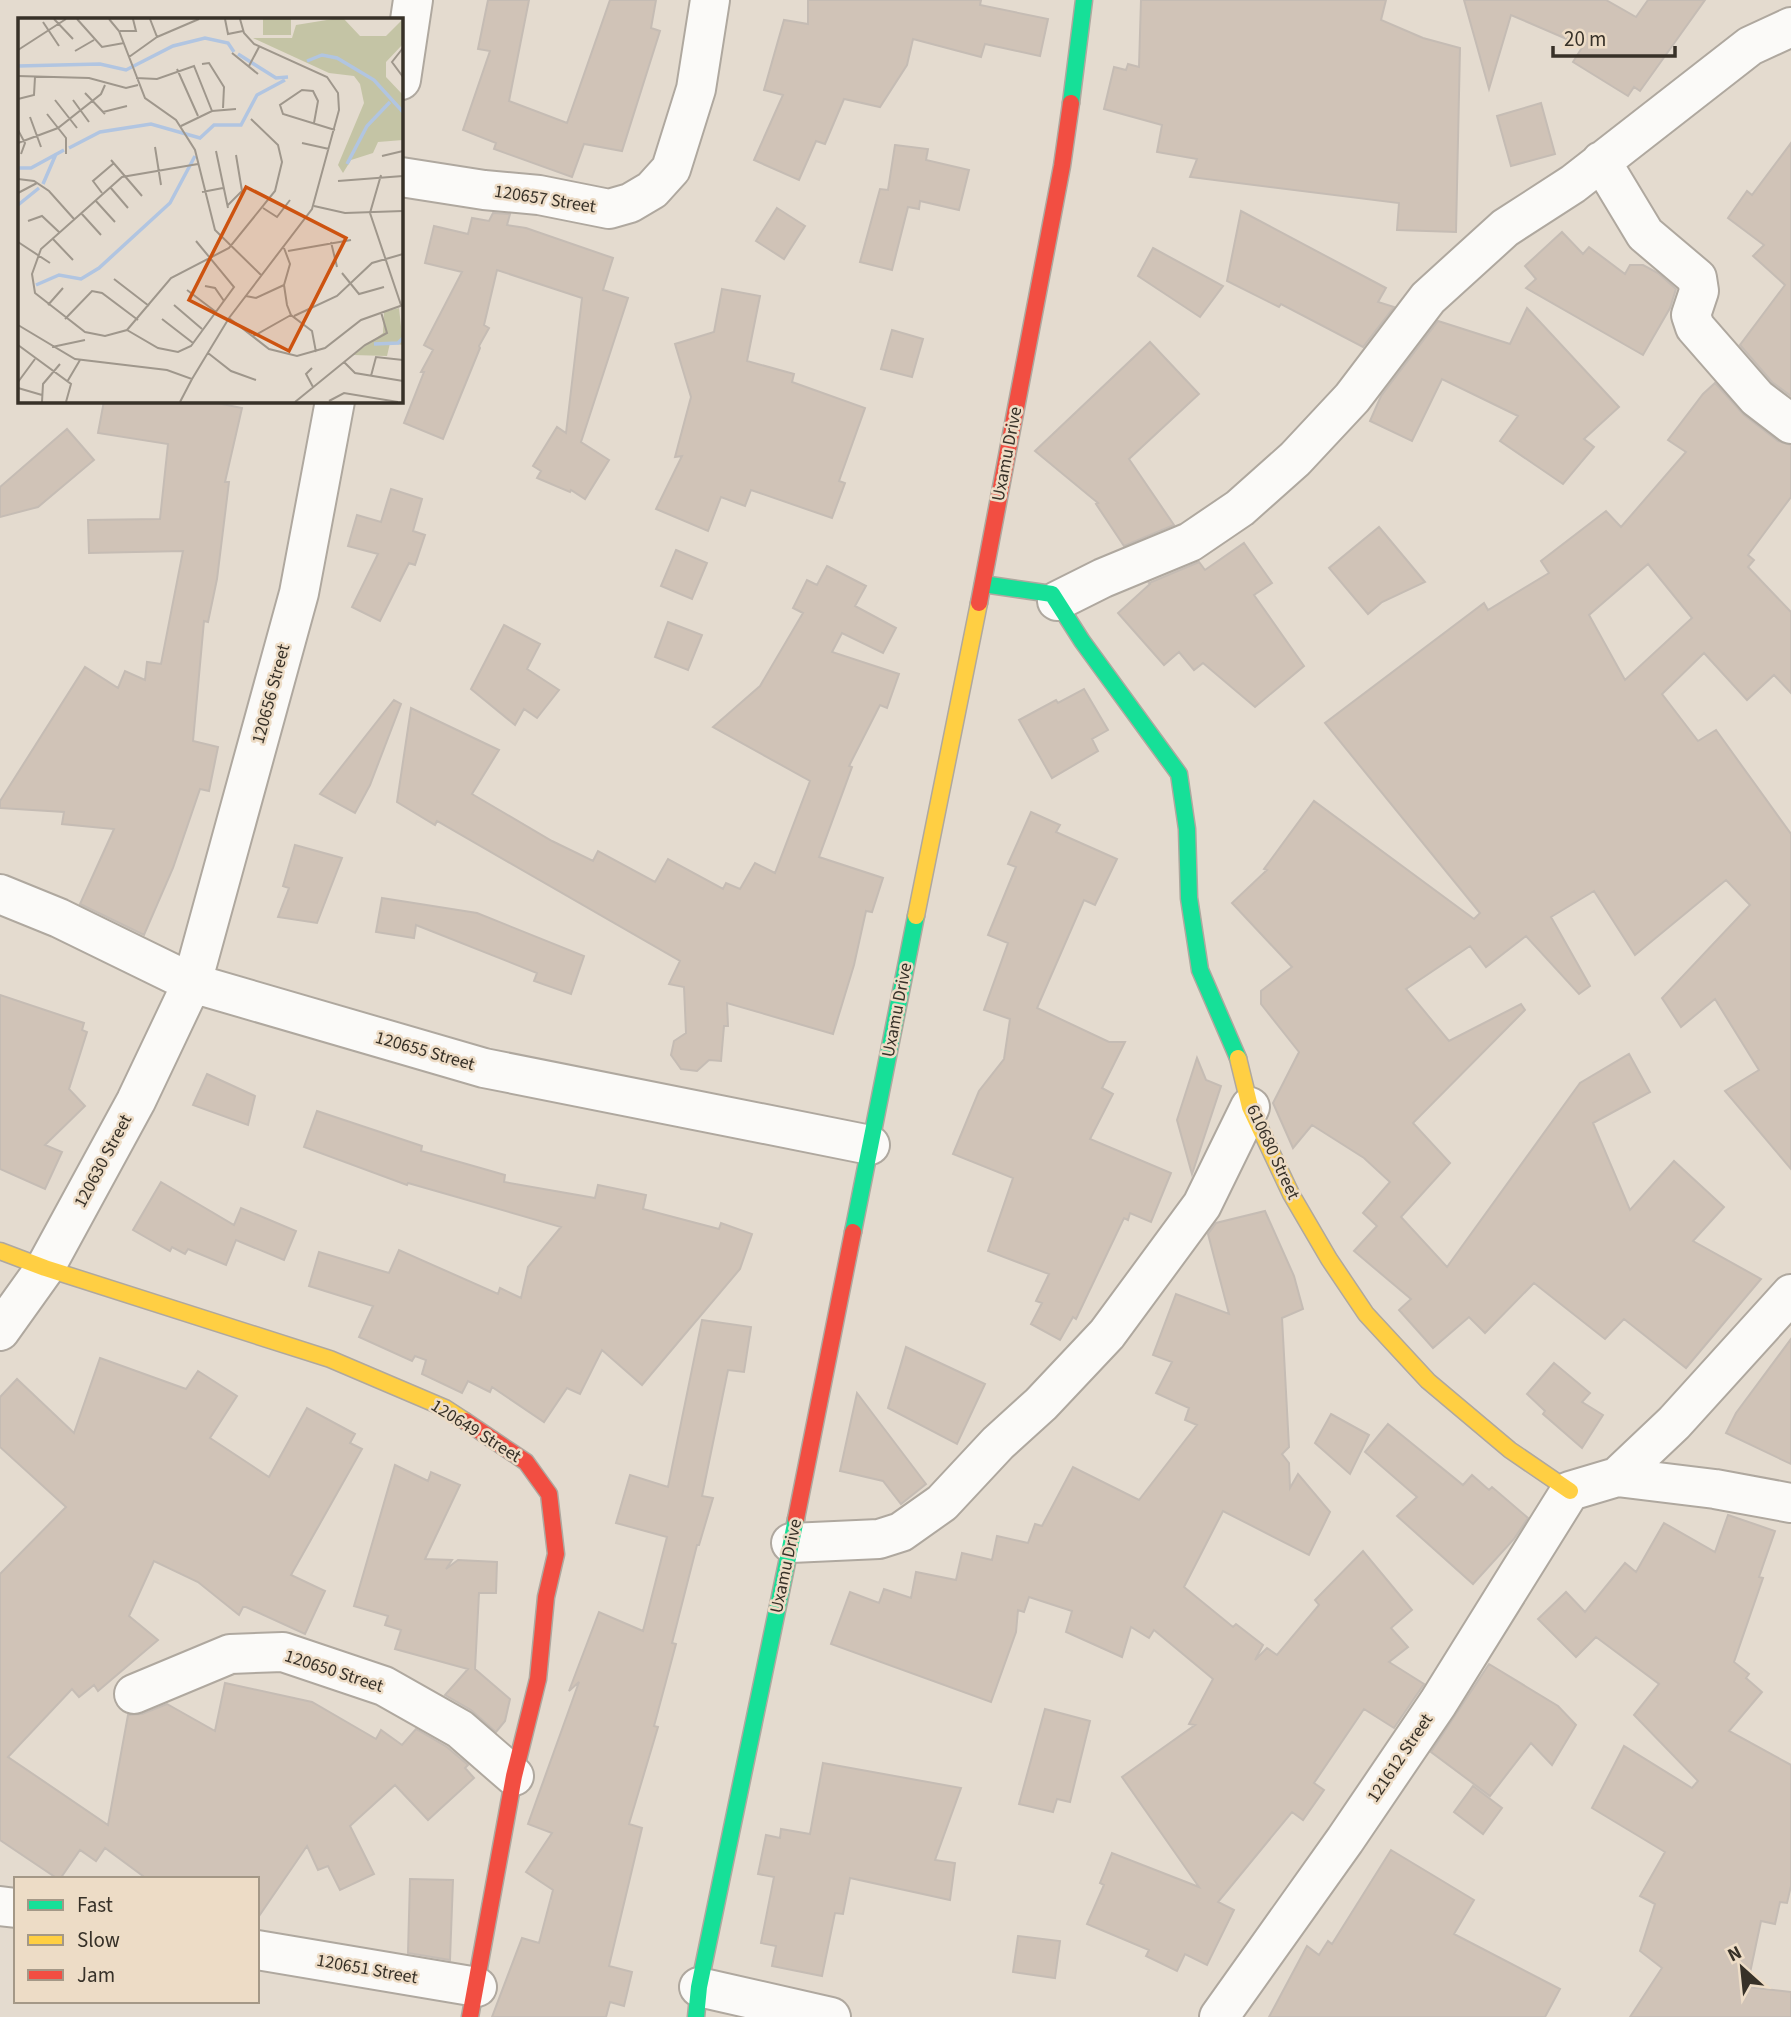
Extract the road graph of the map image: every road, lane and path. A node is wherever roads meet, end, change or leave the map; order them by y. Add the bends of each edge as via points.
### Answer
1 (413, 0) edge
2 (710, 0) edge
3 (1084, 0) edge
4 (1791, 27) edge
5 (402, 73) edge
6 (1601, 161) junction
7 (402, 177) edge
8 (335, 402) edge
9 (1791, 424) edge
10 (983, 584) junction
11 (1057, 601) junction
12 (0, 894) edge
13 (192, 984) junction
14 (1250, 1107) junction
15 (870, 1145) junction
16 (0, 1251) edge
17 (45, 1268) junction
18 (1791, 1294) edge
19 (0, 1331) edge
20 (1617, 1477) junction
21 (1570, 1492) junction
22 (1791, 1503) edge
23 (792, 1543) junction
24 (134, 1695) dead end
25 (514, 1776) junction
26 (259, 1950) edge
27 (473, 2002) edge
28 (697, 2002) edge
29 (831, 2017) edge
30 (1219, 2017) edge

1 - 5 street
2 - 7 street, 120657 Street via 696,89 671,169 652,191 608,209
3 - 10 street, Uxamu Drive via 1062,166
4 - 6 street via 1750,46
6 - 9 street via 1645,234 1697,278 1699,291 1691,314 1695,327 1757,398
6 - 11 street via 1505,228 1428,298 1352,398 1295,459 1240,508 1190,542
8 - 13 street, 120656 Street via 299,593
10 - 11 street via 1052,594
10 - 15 street, Uxamu Drive
11 - 14 street, 610680 Street via 1180,774 1189,898 1200,970 1236,1052
12 - 13 street, 120655 Street
13 - 15 street, 120655 Street via 484,1068
13 - 17 street, 120630 Street via 136,1101
14 - 21 street, 610680 Street via 1291,1194 1366,1314 1429,1381 1510,1450
14 - 23 street via 1202,1205 1107,1335 942,1503 901,1532 879,1539
15 - 23 street, Uxamu Drive
16 - 17 street, 120649 Street
17 - 19 street, 120630 Street
17 - 25 street, 120649 Street via 330,1359 445,1408 526,1462 549,1494 556,1554 546,1597 538,1679
18 - 20 street via 1674,1423
20 - 21 street
20 - 22 street
21 - 30 street, 121612 Street via 1438,1703
23 - 28 street, Uxamu Drive
24 - 25 street, 120650 Street via 230,1654 283,1651 384,1686 460,1728
25 - 27 street, 120649 Street
26 - 27 street, 120651 Street
28 - 29 street

